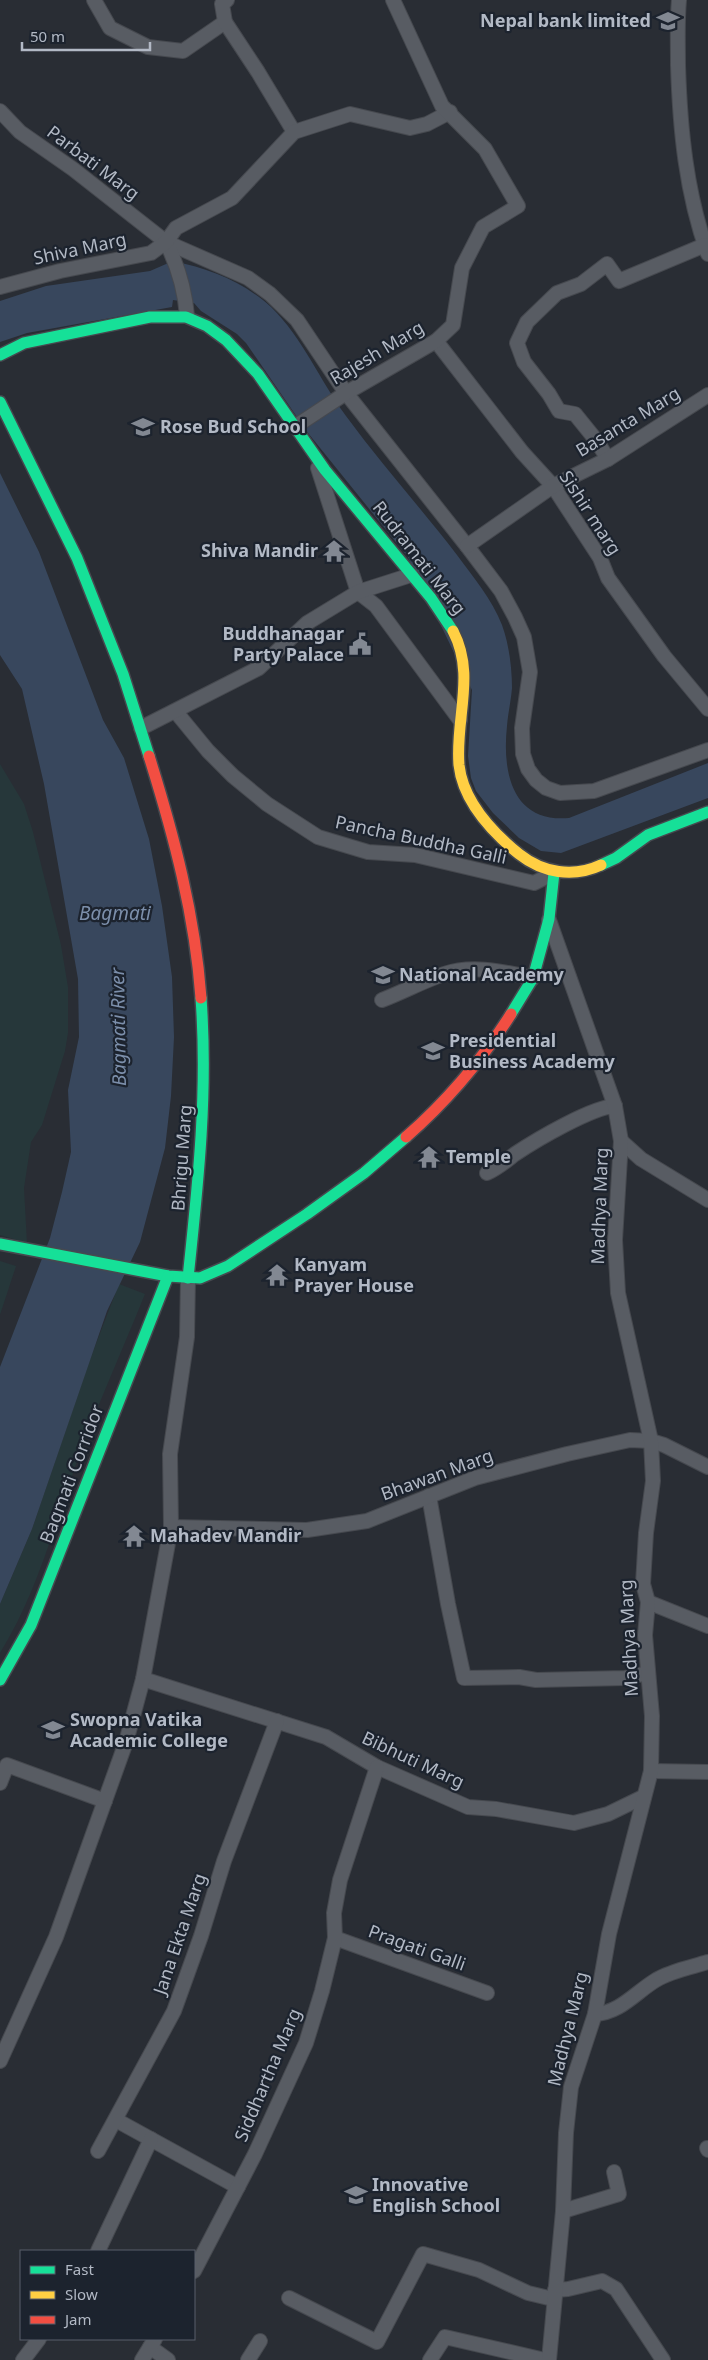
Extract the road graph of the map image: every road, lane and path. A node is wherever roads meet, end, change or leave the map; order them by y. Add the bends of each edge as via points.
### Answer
1 (94, 0) edge
2 (227, 0) edge
3 (393, 0) edge
4 (680, 0) edge
5 (225, 22) junction
6 (0, 111) edge
7 (450, 112) junction
8 (294, 132) junction
9 (703, 226) edge
10 (166, 242) junction
11 (706, 249) edge
12 (0, 287) edge
13 (187, 309) junction
14 (436, 341) junction
15 (0, 355) edge
16 (342, 395) junction
17 (708, 396) edge
18 (0, 402) edge
19 (299, 424) junction
20 (313, 453) junction
21 (608, 459) junction
22 (553, 486) junction
23 (466, 544) junction
24 (411, 575) junction
25 (358, 592) junction
26 (708, 709) edge
27 (176, 712) junction
28 (460, 720) junction
29 (141, 728) junction
30 (708, 750) edge
31 (708, 812) edge
32 (554, 872) junction
33 (549, 919) junction
34 (533, 978) junction
35 (382, 1000) dead end
36 (615, 1106) junction
37 (621, 1141) junction
38 (486, 1173) dead end
39 (708, 1200) edge
40 (0, 1244) edge
41 (168, 1276) junction
42 (188, 1278) junction
43 (651, 1441) junction
44 (708, 1467) edge
45 (429, 1496) junction
46 (171, 1527) junction
47 (648, 1602) junction
48 (708, 1626) edge
49 (648, 1673) junction
50 (143, 1679) junction
51 (0, 1680) edge
52 (277, 1721) junction
53 (377, 1767) junction
54 (651, 1771) junction
55 (708, 1772) edge
56 (0, 1783) edge
57 (644, 1797) junction
58 (105, 1801) junction
59 (335, 1938) junction
60 (708, 1962) edge
61 (487, 1993) dead end
62 (595, 2014) junction
63 (0, 2061) edge
64 (116, 2120) junction
65 (151, 2139) junction
66 (98, 2151) dead end
67 (614, 2172) dead end
68 (238, 2187) junction
69 (563, 2211) junction
70 (98, 2250) edge
71 (195, 2269) edge
72 (554, 2294) junction
73 (289, 2298) dead end
74 (38, 2340) edge
75 (260, 2341) dead end
76 (152, 2343) edge
77 (23, 2360) edge
78 (142, 2360) edge
79 (168, 2360) edge
80 (248, 2360) edge
81 (430, 2360) edge
82 (545, 2360) edge
83 (549, 2360) edge
84 (664, 2360) edge

1 - 5 street via 110,28 148,47 183,51
2 - 5 street via 222,4
3 - 7 street via 442,106
4 - 9 street via 677,16 679,98 687,178
5 - 8 street
6 - 10 street, Parbati Marg via 20,132
7 - 8 street via 427,124 410,128 350,114
7 - 14 street, Rajesh Marg via 485,149 518,206 483,227 462,268 452,325
8 - 10 street via 232,198 176,228
9 - 11 street
10 - 12 street, Shiva Marg via 151,253 60,270
10 - 13 street
10 - 16 street via 224,266 270,294 297,320
11 - 21 street via 619,281 606,264 581,284 558,293 527,322 517,343 524,362 559,411 575,414
13 - 15 street via 42,339
13 - 19 street, Rudramati Marg via 236,349
14 - 16 street, Rajesh Marg
14 - 22 street, Sishir marg via 522,452
16 - 19 street, Rajesh Marg
16 - 23 street
17 - 21 street, Basanta Marg
18 - 29 street, Bhrigu Marg via 77,558
19 - 20 street, Rudramati Marg
20 - 24 street, Rudramati Marg
20 - 25 street
21 - 22 street, Basanta Marg
22 - 23 street, Basanta Marg
22 - 26 street, Sishir marg via 600,558 608,578 664,656
23 - 30 street via 501,591 524,637 530,672 522,728 523,754 536,780 546,788 560,792 594,790
24 - 25 street
24 - 28 street, Rudramati Marg via 442,614 461,648 466,692
25 - 27 street via 307,623 259,668
25 - 28 street via 376,606
27 - 29 street
27 - 32 street, Pancha Buddha Galli via 233,776 267,804 318,837 368,852 414,855 534,883
28 - 32 street, Rudramati Marg via 459,771 478,813 518,856
29 - 42 street, Bhrigu Marg via 174,837 198,955 204,1041 202,1144
31 - 32 street, Rudramati Marg via 648,835 613,861 575,874
32 - 33 street
33 - 34 street
33 - 36 street, Madhya Marg
34 - 35 street via 481,969 445,973
34 - 42 street via 497,1036 436,1111 386,1155 308,1214 228,1266 200,1278
36 - 37 street, Madhya Marg
36 - 38 street via 586,1114
37 - 39 street via 641,1159
37 - 43 street, Madhya Marg via 615,1240 618,1293
40 - 41 street
41 - 42 street
41 - 51 street, Bagmati Corridor via 31,1625
42 - 46 street via 188,1337 170,1454
43 - 44 street, Bhawan Marg
43 - 45 street, Bhawan Marg via 630,1440 567,1454 475,1478
43 - 47 street, Madhya Marg via 653,1481 644,1584
45 - 46 street, Bhawan Marg via 367,1521 307,1530
45 - 49 street via 464,1678 626,1678
46 - 50 street
47 - 48 street
47 - 49 street, Madhya Marg via 645,1634
49 - 54 street, Madhya Marg via 652,1716
50 - 52 street, Bibhuti Marg
50 - 58 street via 126,1742
52 - 53 street, Bibhuti Marg via 326,1737
52 - 64 street, Jana Ekta Marg via 230,1844 174,2011
53 - 57 street, Bibhuti Marg via 468,1807 496,1808 574,1823 608,1814
53 - 59 street, Siddhartha Marg via 340,1880 334,1913
54 - 55 street
54 - 57 street, Madhya Marg
56 - 58 street via 6,1765
57 - 62 street, Madhya Marg via 609,1934
58 - 63 street via 56,1937
59 - 61 street, Pragati Galli
59 - 68 street, Siddhartha Marg via 306,2043
60 - 62 street via 657,1979 622,2005 604,2014
62 - 69 street, Madhya Marg via 571,2087
64 - 65 street
64 - 66 street, Jana Ekta Marg
65 - 68 street
65 - 70 street
67 - 69 street via 618,2194
68 - 71 street, Siddhartha Marg
69 - 72 street, Madhya Marg
72 - 73 street via 528,2293 479,2270 423,2254 377,2342
72 - 83 street, Madhya Marg
72 - 84 street via 602,2281 616,2289
74 - 77 street
75 - 80 street
76 - 78 street
76 - 79 street
81 - 82 street via 446,2336

